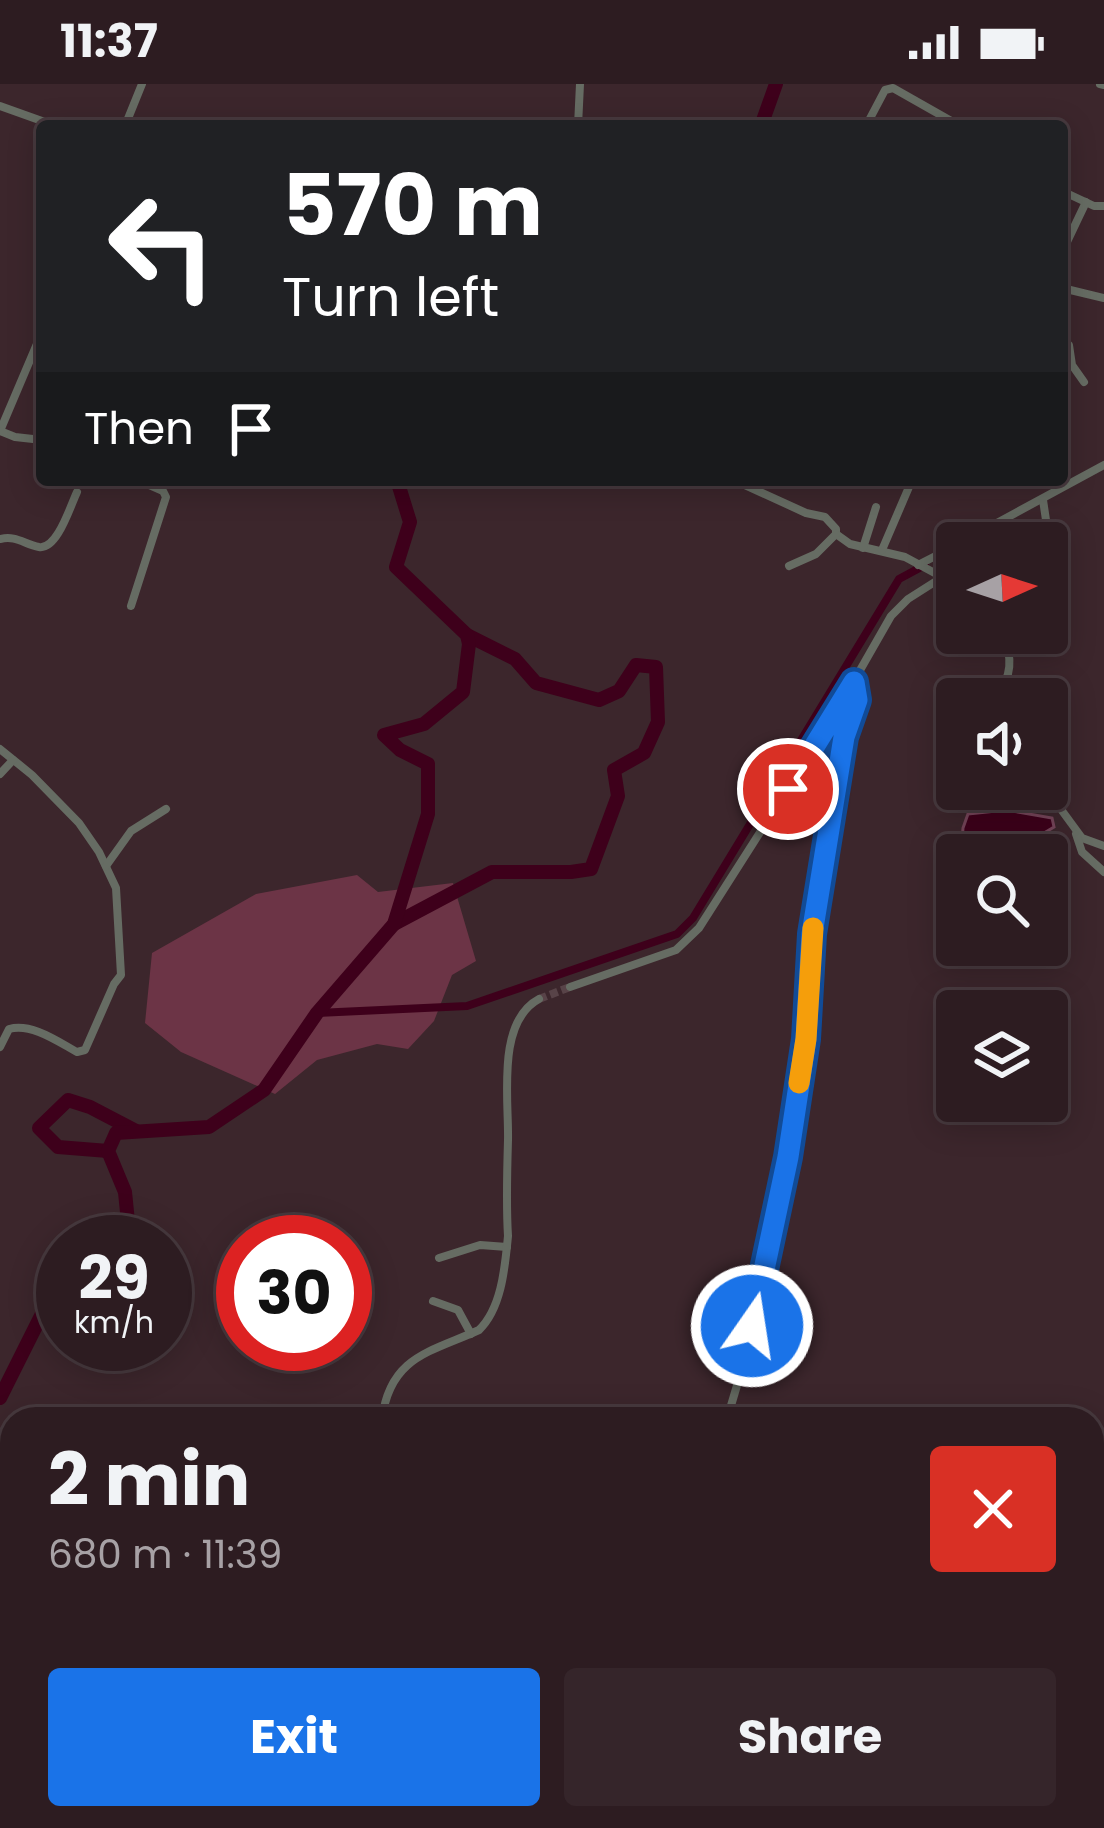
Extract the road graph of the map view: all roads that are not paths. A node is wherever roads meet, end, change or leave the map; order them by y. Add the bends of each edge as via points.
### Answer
1 (142, 84) edge
2 (580, 84) edge
3 (0, 106) edge
4 (39, 120) edge
5 (127, 120) edge
6 (578, 120) edge
7 (869, 120) edge
8 (950, 120) edge
9 (1068, 194) edge
10 (1086, 202) junction
11 (1104, 206) edge
12 (1068, 240) edge
13 (1068, 289) edge
14 (1104, 298) edge
15 (1068, 344) edge
16 (36, 346) edge
17 (1084, 382) dead end
18 (0, 431) edge
19 (36, 439) edge
20 (1104, 465) edge
21 (152, 486) edge
22 (747, 486) edge
23 (909, 486) edge
24 (1047, 486) edge
25 (77, 492) dead end
26 (1045, 502) junction
27 (876, 508) dead end
28 (1004, 522) edge
29 (1045, 522) edge
30 (836, 534) junction
31 (0, 539) edge
32 (863, 548) junction
33 (882, 551) junction
34 (936, 558) edge
35 (789, 566) dead end
36 (921, 567) junction
37 (936, 576) edge
38 (936, 579) edge
39 (131, 606) dead end
40 (854, 682) junction
41 (0, 749) edge
42 (13, 760) junction
43 (0, 774) edge
44 (166, 809) dead end
45 (1062, 810) edge
46 (1076, 832) junction
47 (1104, 845) edge
48 (106, 866) junction
49 (1104, 872) edge
50 (570, 987) tunnel mouth
51 (539, 999) tunnel mouth
52 (0, 1047) edge
53 (507, 1247) junction
54 (439, 1258) dead end
55 (433, 1301) dead end
56 (471, 1334) junction
57 (384, 1407) edge
58 (730, 1407) edge

1 - 5 street
2 - 6 street
3 - 4 street
7 - 8 street via 888,88
9 - 10 street
10 - 11 street
10 - 12 street
13 - 14 street
15 - 17 street
16 - 18 street
18 - 19 street
20 - 26 street
21 - 39 street via 166,497
22 - 30 street via 824,517
23 - 33 street
24 - 26 street
25 - 31 street via 52,544
26 - 28 street
26 - 29 street
27 - 32 street
30 - 32 street
30 - 35 street
32 - 33 street
33 - 36 street
34 - 36 street
36 - 37 street
38 - 40 street via 899,607
40 - 50 street via 699,928 676,950
40 - 58 street via 812,934 788,1157
41 - 42 street
42 - 43 street
42 - 48 street via 79,824
44 - 48 street via 131,831
45 - 46 street
46 - 47 street
46 - 49 street via 1082,852
48 - 52 street via 118,896 121,975 86,1050 18,1026
51 - 53 street via 520,1015 507,1062
53 - 54 street via 486,1244
53 - 56 street via 491,1314
55 - 56 street via 458,1310
56 - 57 street via 406,1366

